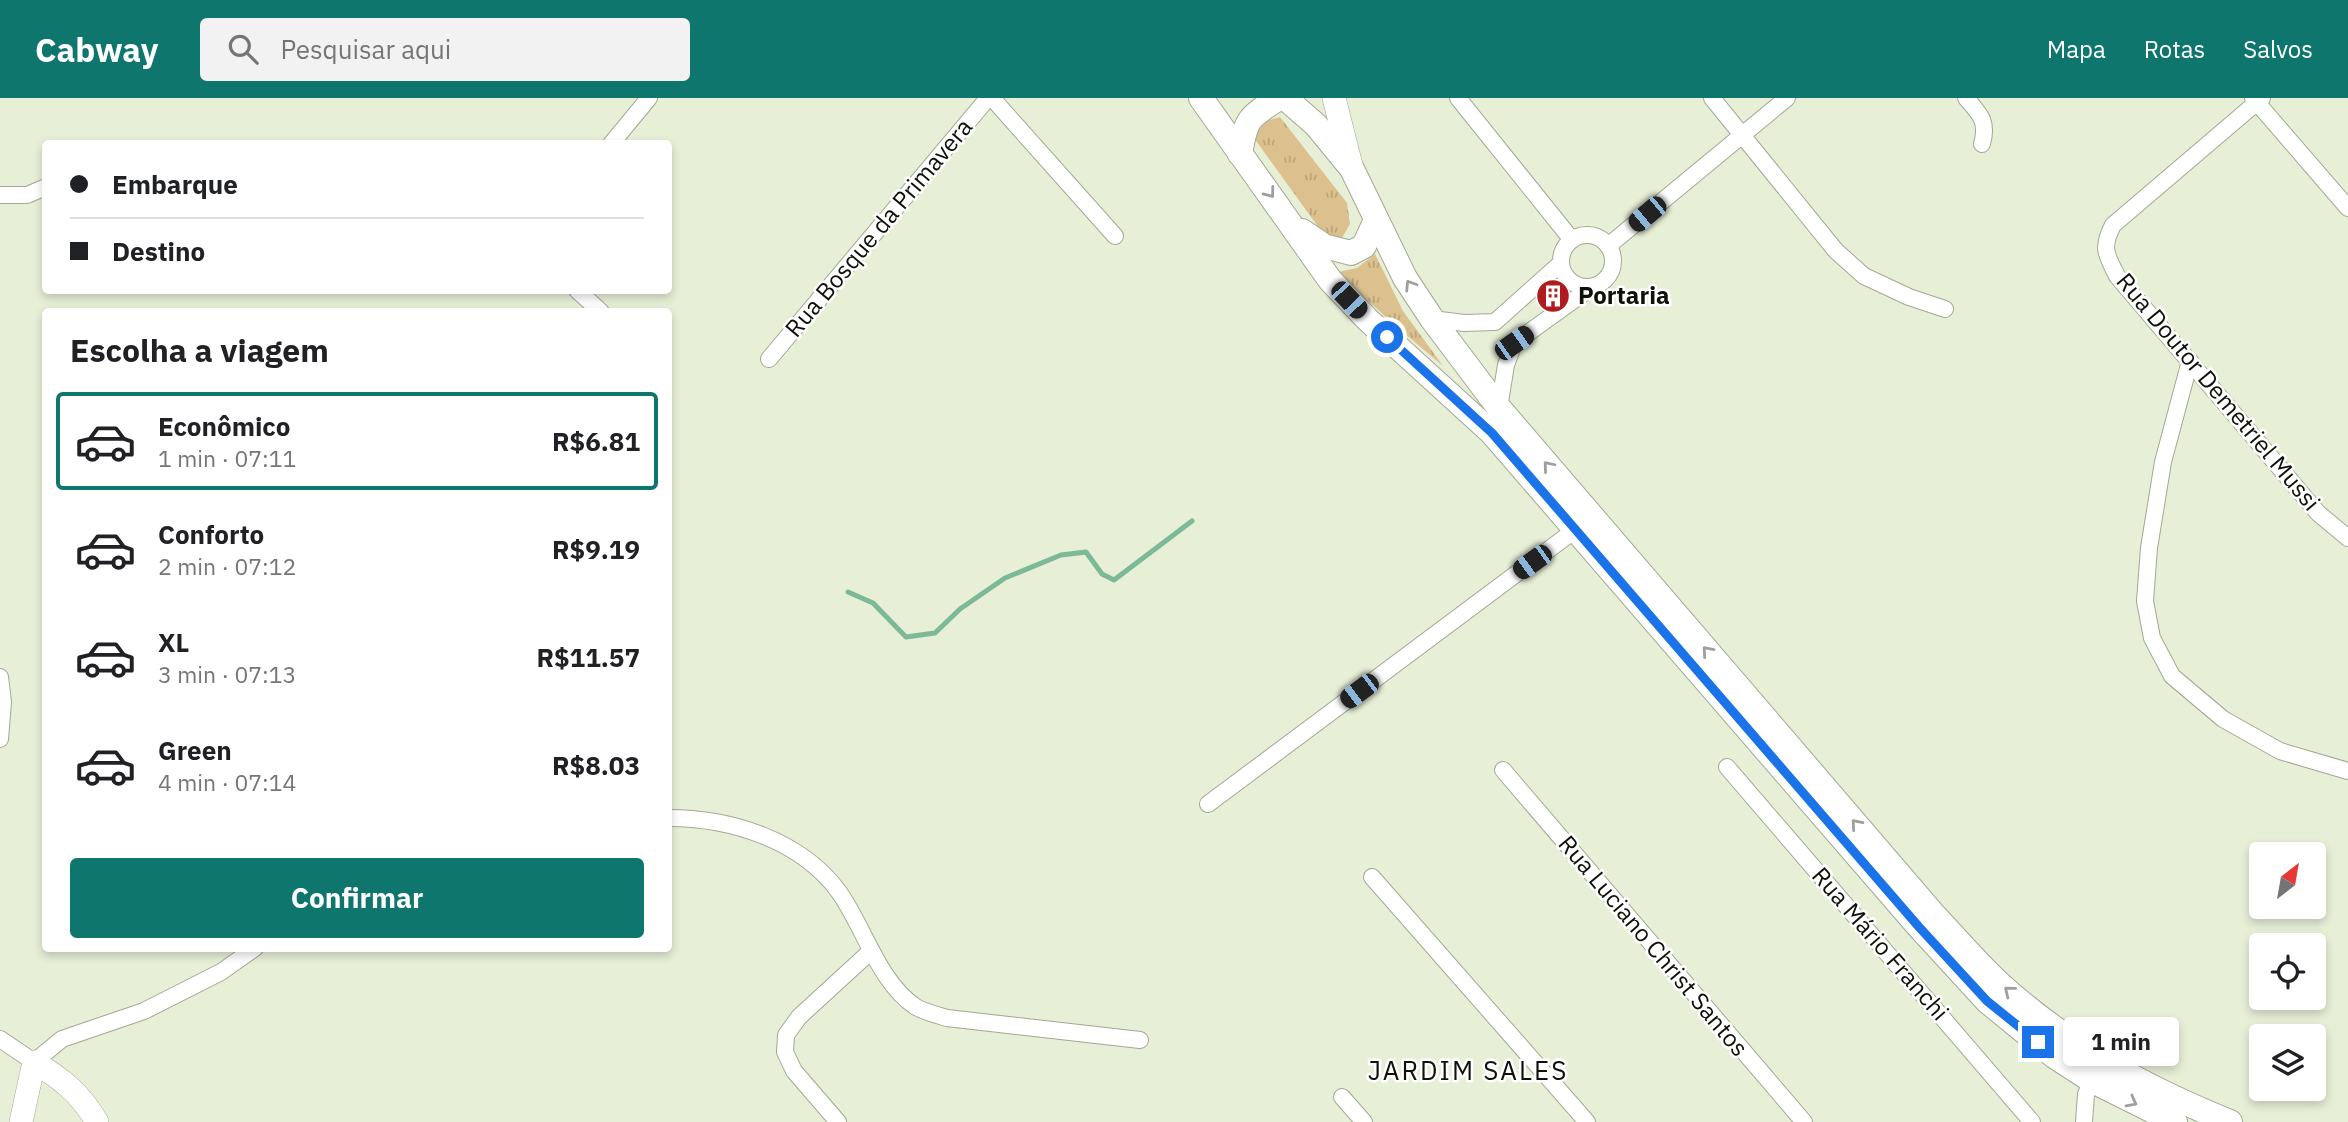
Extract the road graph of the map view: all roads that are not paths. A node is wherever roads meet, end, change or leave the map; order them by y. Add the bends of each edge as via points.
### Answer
1 (649, 98) edge
2 (990, 98) edge
3 (1201, 98) edge
4 (1279, 98) edge
5 (1285, 98) edge
6 (1334, 98) edge
7 (1458, 98) edge
8 (1712, 98) edge
9 (1787, 98) edge
10 (1966, 98) edge
11 (2257, 100) edge
12 (1743, 135) junction
13 (614, 140) edge
14 (1982, 144) dead end
15 (1240, 154) junction
16 (1352, 169) junction
17 (42, 189) edge
18 (0, 195) edge
19 (2348, 208) edge
20 (1376, 220) junction
21 (1293, 225) junction
22 (1115, 236) dead end
23 (1572, 240) junction
24 (1608, 246) junction
25 (1561, 263) junction
26 (1592, 287) junction
27 (581, 294) edge
28 (597, 308) edge
29 (1945, 309) dead end
30 (1432, 319) junction
31 (1495, 322) junction
32 (1514, 343) junction
33 (769, 359) dead end
34 (2190, 361) junction
35 (1499, 408) junction
36 (1576, 530) junction
37 (2348, 537) edge
38 (0, 677) edge
39 (0, 739) edge
40 (1727, 767) dead end
41 (1503, 770) dead end
42 (2348, 771) edge
43 (1208, 804) dead end
44 (672, 818) edge
45 (1371, 877) dead end
46 (871, 951) junction
47 (249, 952) edge
48 (0, 1039) edge
49 (1140, 1040) dead end
50 (34, 1062) junction
51 (2097, 1071) junction
52 (1342, 1097) dead end
53 (21, 1122) edge
54 (97, 1122) edge
55 (838, 1122) edge
56 (1364, 1122) edge
57 (1587, 1122) edge
58 (1804, 1122) edge
59 (2032, 1122) edge
60 (2084, 1122) edge
61 (2175, 1122) edge
62 (2230, 1122) edge

1 - 13 street
2 - 22 street
2 - 33 street, Rua Bosque da Primavera
3 - 15 main road
4 - 15 main road via 1253,115 1244,129
5 - 16 main road via 1316,125
6 - 16 street
7 - 23 street
8 - 12 street
9 - 12 street
10 - 14 street via 1986,130
11 - 19 street
11 - 34 street, Rua Doutor Demetriel Mussi via 2113,225 2106,239 2105,251 2117,276
12 - 24 street
12 - 29 street via 1836,251 1864,276
15 -> 21 main road
16 - 20 main road
17 - 18 street via 27,195
20 - 21 main road via 1364,246 1351,253 1324,246
30 -> 20 main road
21 - 36 main road via 1330,280 1492,433
23 - 24 street via 1591,236
23 - 25 street
24 - 26 street via 1611,271
25 - 26 street via 1568,279
25 - 31 street
26 - 32 street
27 - 28 street
30 - 31 street
30 - 35 main road
31 - 32 street
32 - 35 street
34 - 37 street, Rua Doutor Demetriel Mussi via 2318,513
34 - 42 street via 2163,462 2149,548 2145,601 2152,638 2172,676 2224,719 2280,751
51 -> 35 main road via 2065,1037 2000,984 1934,915
36 - 43 street
36 - 51 main road via 1987,1001 2054,1056
38 - 39 street
40 - 59 street, Rua Mário Franchi
41 - 58 street, Rua Luciano Christ Santos
44 - 46 street via 740,827 812,862 839,893
45 - 57 street
46 - 49 street via 895,988 917,1008 947,1018
46 - 55 street via 799,1017 786,1035 785,1052 793,1071
47 - 50 street via 221,972 144,1011 62,1039
48 - 50 street
50 - 53 street
50 - 54 street via 62,1079 86,1102
51 - 60 street via 2086,1094
51 -> 61 main road
51 - 62 main road
52 - 56 street

